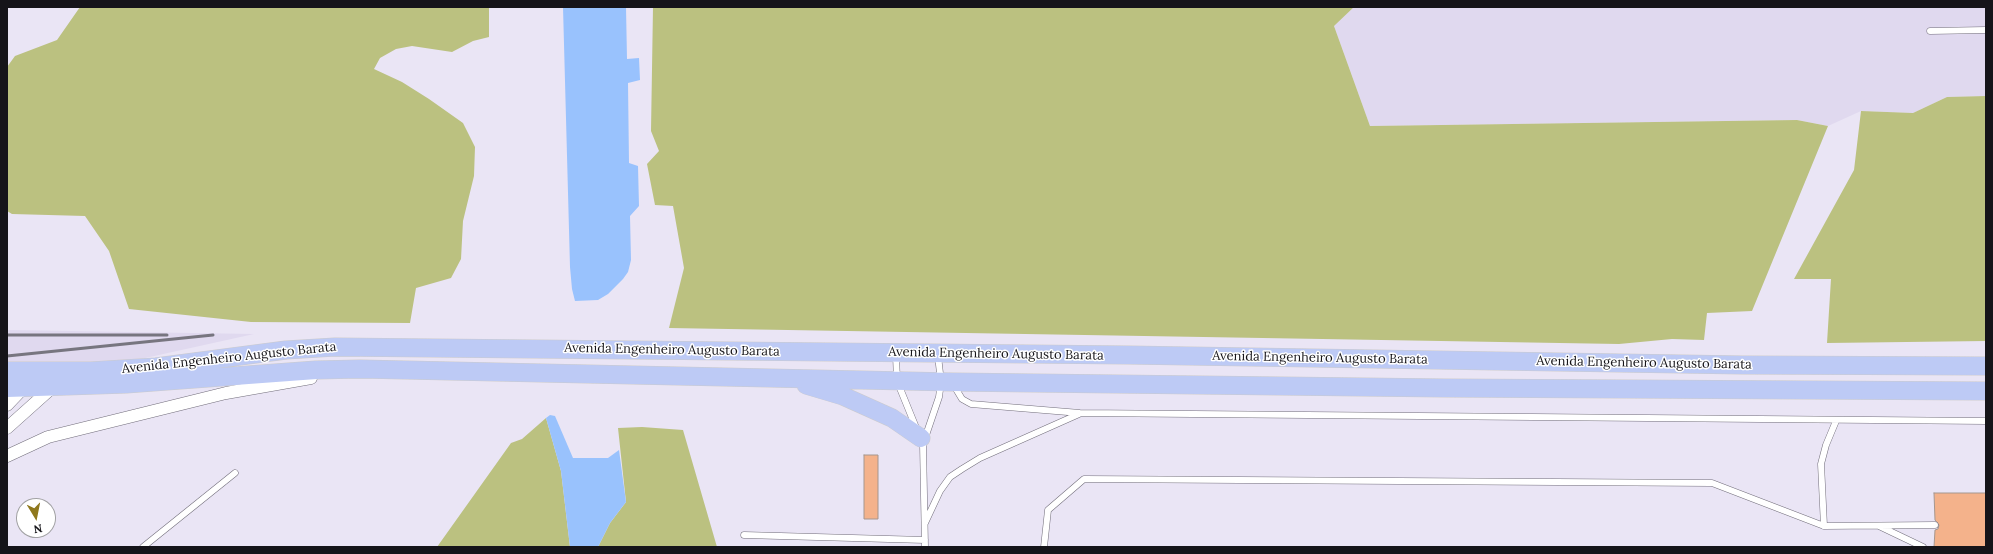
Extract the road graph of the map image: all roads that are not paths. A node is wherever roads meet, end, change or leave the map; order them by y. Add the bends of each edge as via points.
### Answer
1 (1930, 30) dead end
2 (1986, 30) edge
3 (896, 353) junction
4 (937, 353) junction
5 (1986, 366) edge
6 (360, 369) junction
7 (7, 371) edge
8 (39, 371) junction
9 (64, 371) junction
10 (780, 378) junction
11 (897, 381) junction
12 (947, 382) junction
13 (15, 388) edge
14 (53, 388) junction
15 (1986, 391) edge
16 (7, 405) edge
17 (1080, 413) junction
18 (1836, 421) junction
19 (1986, 421) edge
20 (7, 428) edge
21 (922, 441) junction
22 (7, 456) edge
23 (235, 473) dead end
24 (925, 523) junction
25 (1935, 525) dead end
26 (1824, 526) junction
27 (1877, 526) junction
28 (744, 535) dead end
29 (926, 540) junction
30 (143, 547) edge
31 (926, 547) edge
32 (1044, 547) edge
33 (1923, 547) edge

1 - 2 lane
3 - 4 main road, Avenida Engenheiro Augusto Barata
3 - 9 main road, Avenida Engenheiro Augusto Barata via 336,347 286,350 156,367
3 - 11 lane
4 - 5 main road, Avenida Engenheiro Augusto Barata via 1743,365
4 - 12 lane
6 - 10 main road, Avenida Engenheiro Augusto Barata
6 - 14 main road, Avenida Engenheiro Augusto Barata
6 - 22 street via 226,393 48,437
7 - 8 main road, Avenida Engenheiro Augusto Barata
8 - 9 main road, Avenida Engenheiro Augusto Barata
8 - 13 street
9 - 14 street
10 - 11 main road, Avenida Engenheiro Augusto Barata
10 - 21 main road via 843,396 892,418
11 - 12 main road, Avenida Engenheiro Augusto Barata
11 - 21 lane
12 - 15 main road, Avenida Engenheiro Augusto Barata
12 - 17 lane via 971,404
12 - 21 lane
13 - 14 main road, Avenida Engenheiro Augusto Barata
13 - 16 street
14 - 20 street
17 - 18 lane
17 - 24 lane via 980,458 950,477 940,491
18 - 19 lane
18 - 26 lane via 1821,464
21 - 24 lane
23 - 30 lane
24 - 29 lane
25 - 27 lane
26 - 27 lane
26 - 32 lane via 1712,483 1084,480 1048,510
27 - 33 lane
28 - 29 lane
29 - 31 lane

